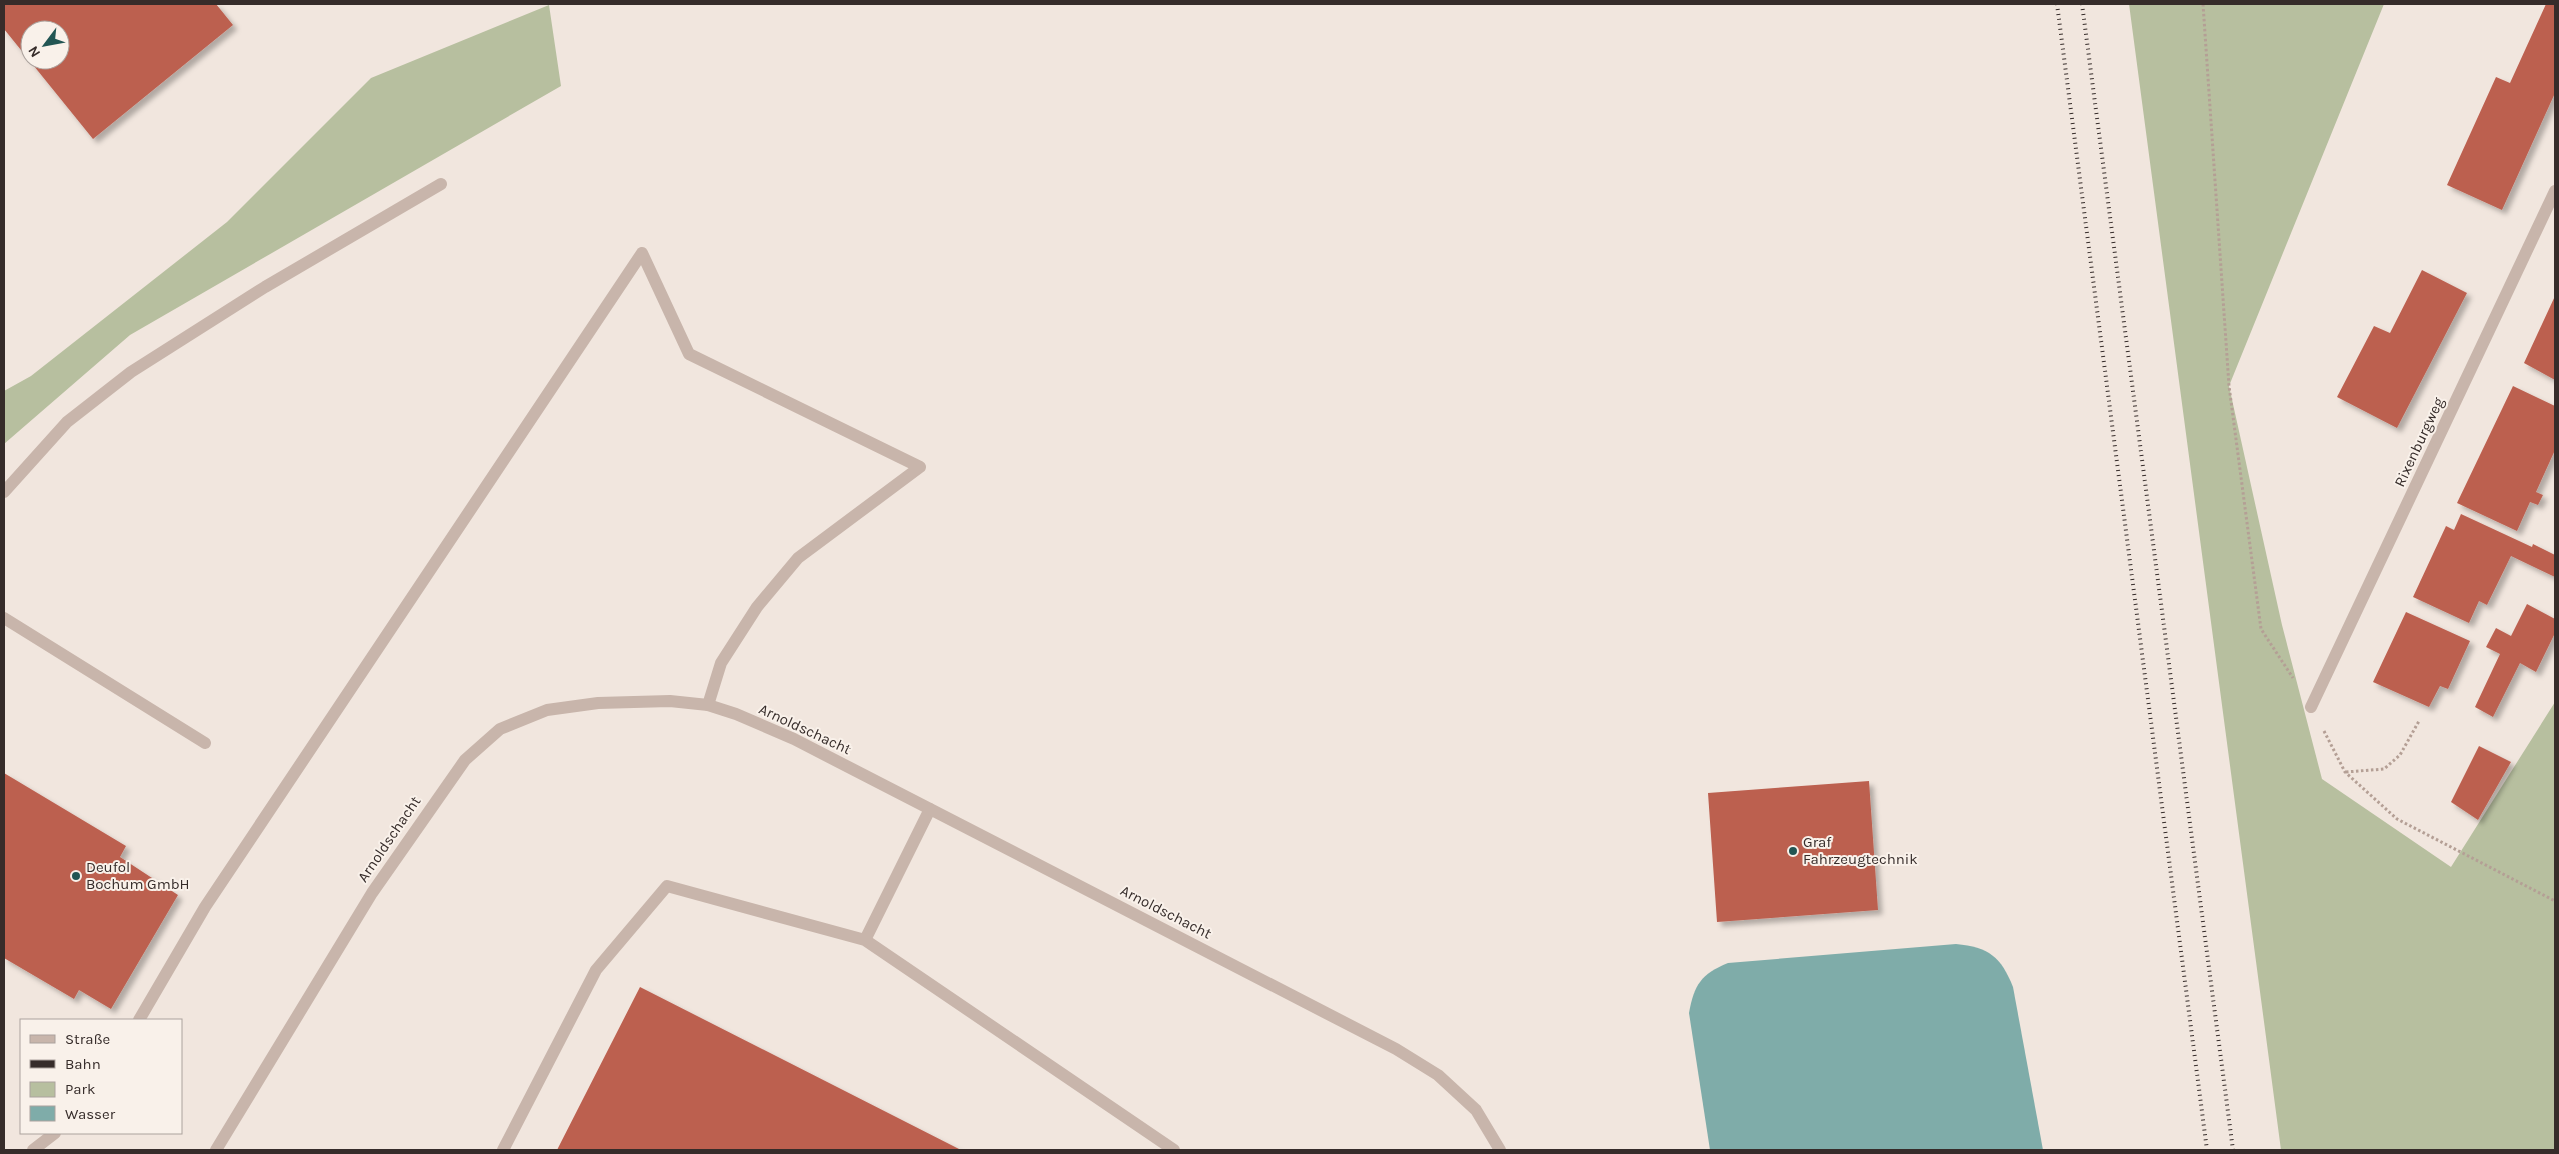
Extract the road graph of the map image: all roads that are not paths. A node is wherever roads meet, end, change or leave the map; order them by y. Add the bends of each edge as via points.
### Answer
1 (441, 184) dead end
2 (2555, 191) edge
3 (4, 492) edge
4 (4, 618) edge
5 (708, 705) junction
6 (2311, 707) road end
7 (205, 743) dead end
8 (930, 809) junction
9 (865, 940) junction
10 (140, 1019) edge
11 (54, 1134) edge
12 (33, 1150) edge
13 (216, 1150) edge
14 (503, 1150) edge
15 (1174, 1150) edge
16 (1500, 1150) edge

1 - 3 street via 265,287 131,372 68,422
2 - 6 street, Rixenburgweg
4 - 7 street
5 - 8 street, Arnoldschacht via 794,739
5 - 10 street via 721,663 757,607 798,558 920,467 689,354 642,253 205,907
5 - 13 street, Arnoldschacht via 670,701 598,703 548,710 500,729 465,760 372,893
8 - 9 street
8 - 16 street, Arnoldschacht via 1396,1049 1438,1075 1476,1110
9 - 14 street via 667,886 596,970
9 - 15 street
11 - 12 street

